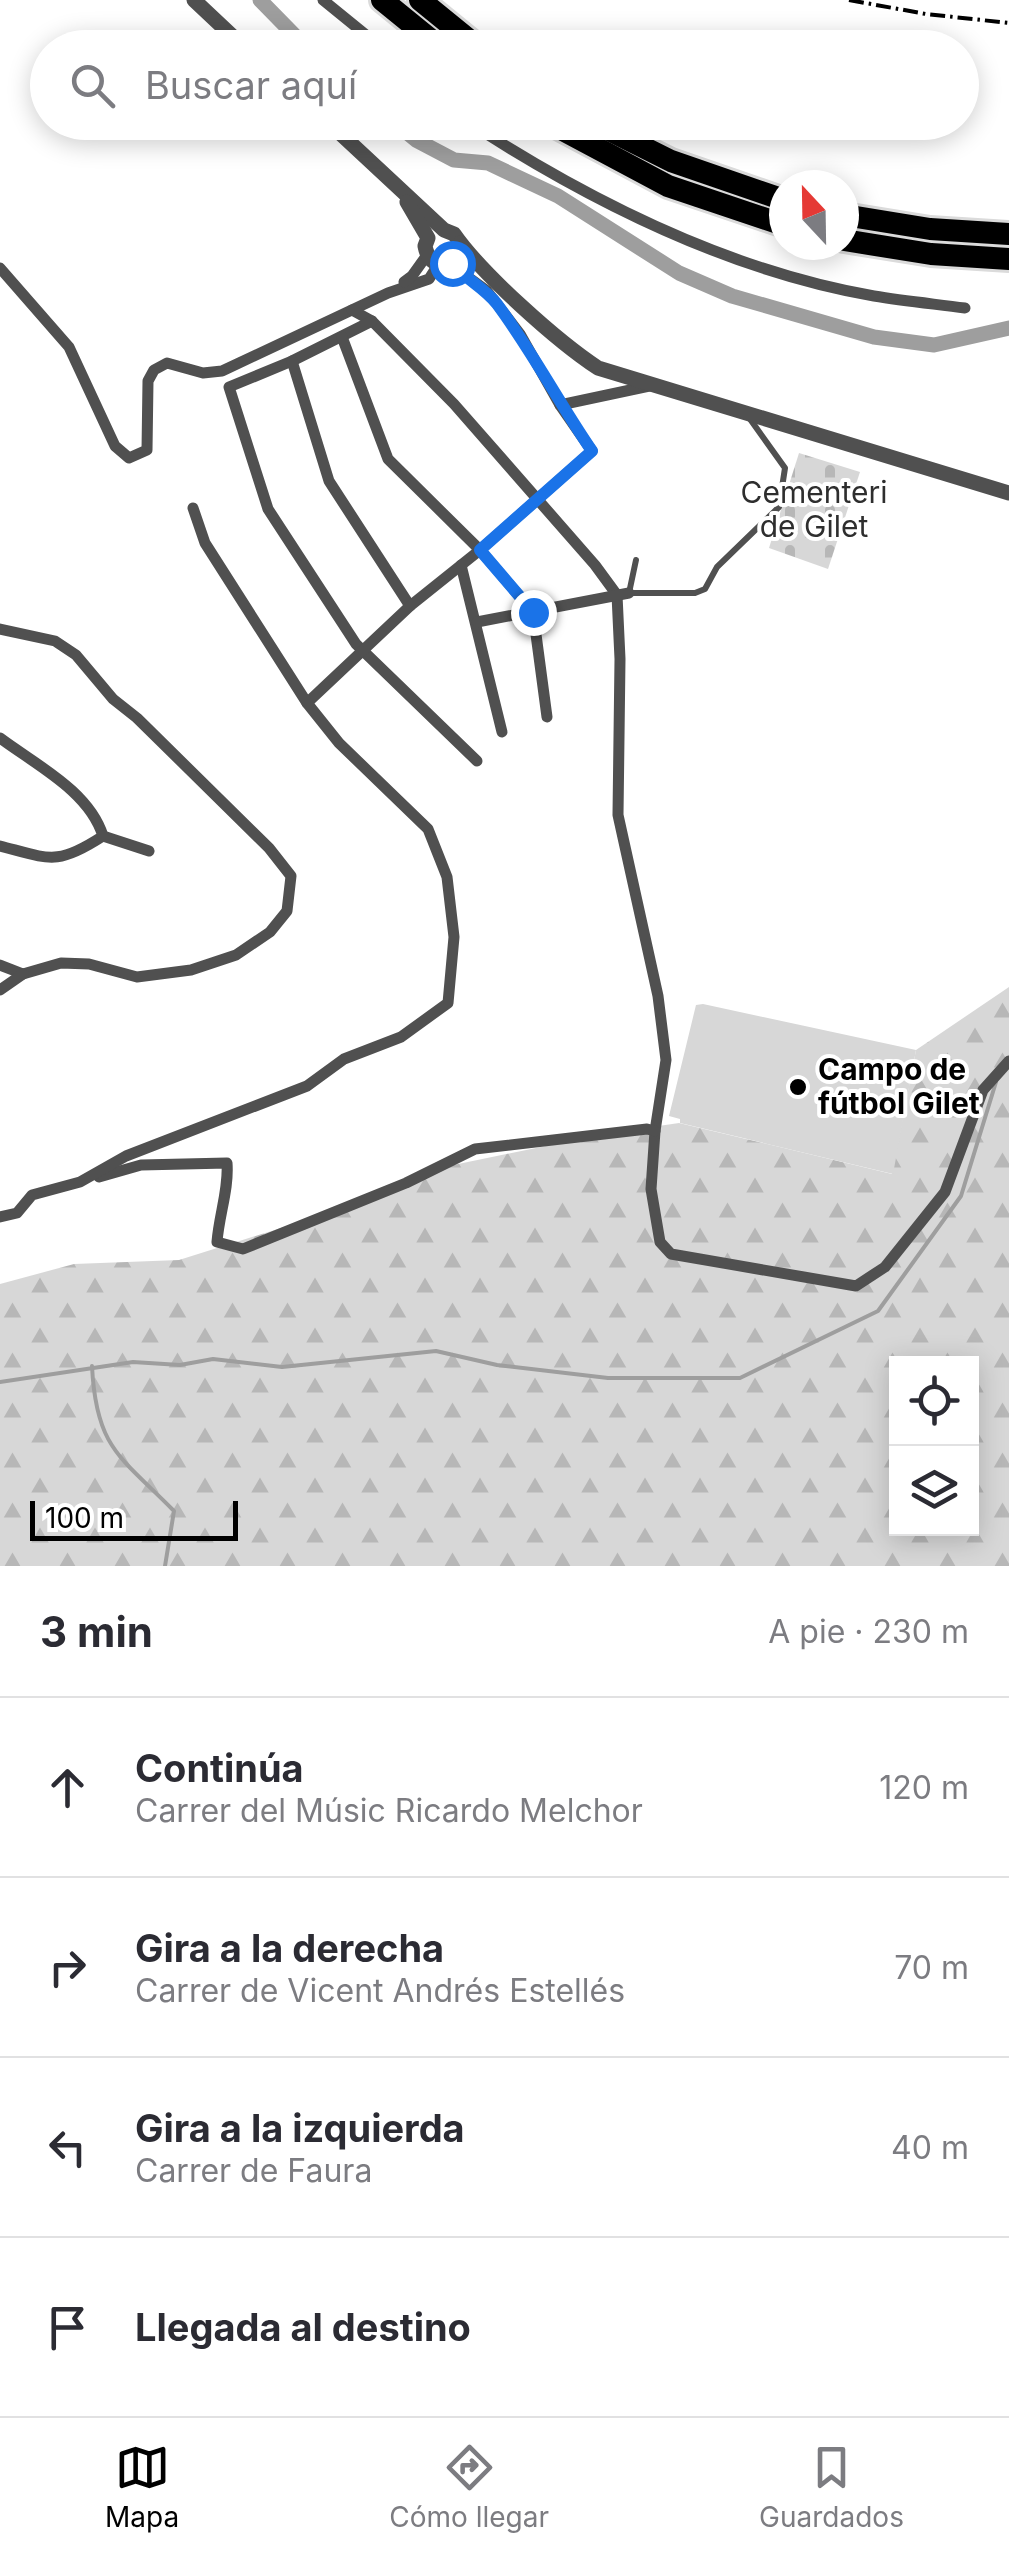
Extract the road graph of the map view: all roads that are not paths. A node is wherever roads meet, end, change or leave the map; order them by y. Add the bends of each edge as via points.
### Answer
1 (194, 0) edge
2 (323, 0) edge
3 (382, 0) edge
4 (420, 0) edge
5 (226, 30) edge
6 (360, 30) edge
7 (419, 30) edge
8 (458, 30) edge
9 (347, 140) edge
10 (494, 140) edge
11 (582, 140) edge
12 (629, 140) edge
13 (397, 186) junction
14 (769, 195) edge
15 (859, 218) edge
16 (769, 220) edge
17 (444, 230) junction
18 (1009, 234) edge
19 (859, 242) edge
20 (460, 243) junction
21 (439, 257) junction
22 (1009, 259) edge
23 (0, 268) edge
24 (504, 287) junction
25 (965, 308) dead end
26 (352, 310) junction
27 (372, 321) junction
28 (342, 337) junction
29 (292, 361) junction
30 (654, 386) junction
31 (560, 404) junction
32 (747, 414) junction
33 (1009, 493) edge
34 (538, 500) junction
35 (193, 508) dead end
36 (480, 550) junction
37 (636, 560) dead end
38 (460, 565) junction
39 (623, 594) junction
40 (410, 606) junction
41 (533, 612) junction
42 (477, 622) junction
43 (0, 629) edge
44 (362, 650) junction
45 (307, 702) junction
46 (547, 716) dead end
47 (502, 732) dead end
48 (0, 738) edge
49 (477, 761) dead end
50 (103, 836) junction
51 (0, 846) edge
52 (149, 851) dead end
53 (0, 964) edge
54 (23, 974) junction
55 (0, 990) edge
56 (1009, 1061) edge
57 (655, 1131) junction
58 (80, 1182) junction
59 (0, 1217) edge

1 - 5 street
2 - 6 street
3 - 7 highway
4 - 8 highway
9 - 13 street
10 - 25 street via 668,234 750,264 872,296
11 - 16 highway via 668,186
12 - 14 highway
13 - 17 street
13 - 21 street
15 - 18 highway
17 - 20 street
17 - 21 street via 435,232
19 - 22 highway
20 - 21 street via 460,254
20 - 24 street
21 - 24 street
21 - 26 street
21 - 31 street via 487,291
23 - 26 street via 68,346 115,446 128,458 147,450 148,381 154,370 166,363 222,371
24 - 30 street via 598,368
26 - 27 street
27 - 28 street
27 - 34 street
28 - 29 street
28 - 36 street via 388,459
29 - 40 street via 329,481
29 - 44 street via 229,387 268,509
30 - 31 street
30 - 32 street
31 - 34 street via 592,451
32 - 33 street
32 - 39 lane via 785,468 778,507 717,567 705,588
34 - 36 street
34 - 39 street
35 - 45 street via 205,543
36 - 38 street
36 - 41 street
37 - 39 lane
38 - 40 street
38 - 42 street
39 - 41 street
39 - 57 street via 618,816 666,1060
40 - 44 street
41 - 42 street
41 - 46 street
42 - 47 street
43 - 54 street via 54,641 76,655 291,876 287,911 236,955 137,977 62,963
44 - 45 street
44 - 49 street
45 - 58 street via 339,743 428,829 446,877 454,937 448,1003 401,1037 344,1059 307,1086 126,1156
48 - 50 street via 84,800
50 - 51 street via 74,855 50,859
50 - 52 street
53 - 54 street
54 - 55 street
56 - 57 street via 983,1090 945,1192 885,1267 856,1286 671,1254 655,1226
57 - 58 street via 475,1149 243,1249 217,1242 227,1163 141,1165
58 - 59 street via 32,1195 17,1213

